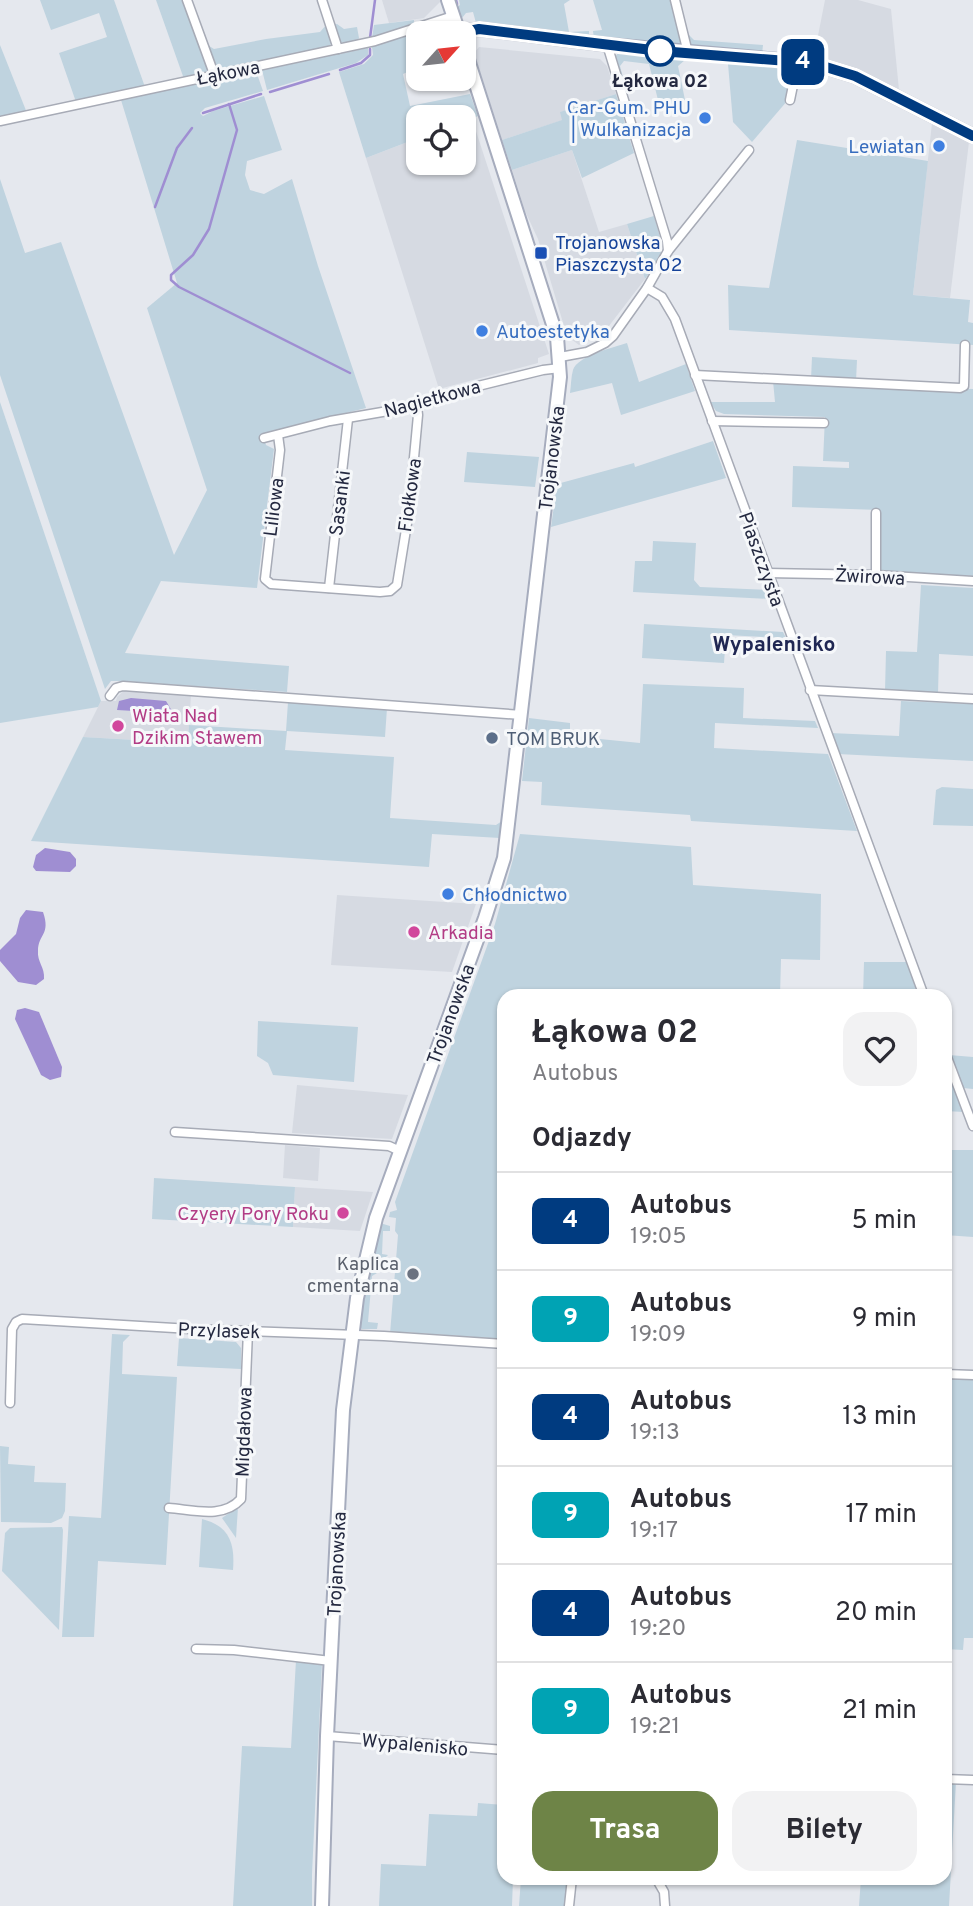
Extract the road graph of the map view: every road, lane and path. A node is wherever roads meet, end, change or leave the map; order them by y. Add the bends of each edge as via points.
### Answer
1 (187, 0) edge
2 (322, 0) edge
3 (448, 0) edge
4 (676, 0) edge
5 (453, 16) junction
6 (455, 21) edge
7 (476, 30) edge
8 (610, 45) junction
9 (338, 49) junction
10 (688, 53) junction
11 (798, 61) junction
12 (214, 74) junction
13 (476, 84) edge
14 (790, 100) dead end
15 (0, 121) edge
16 (973, 136) edge
17 (749, 150) dead end
18 (668, 251) junction
19 (647, 288) junction
20 (965, 345) dead end
21 (560, 363) junction
22 (695, 375) junction
23 (417, 406) junction
24 (348, 419) junction
25 (712, 421) junction
26 (824, 423) dead end
27 (278, 435) junction
28 (264, 438) dead end
29 (876, 513) dead end
30 (767, 573) junction
31 (876, 575) junction
32 (973, 581) edge
33 (329, 588) junction
34 (810, 691) junction
35 (110, 696) dead end
36 (973, 699) edge
37 (522, 715) junction
38 (921, 989) edge
39 (952, 1070) edge
40 (973, 1125) edge
41 (175, 1132) dead end
42 (400, 1151) junction
43 (248, 1331) junction
44 (352, 1336) junction
45 (497, 1344) edge
46 (952, 1374) edge
47 (973, 1375) edge
48 (10, 1403) dead end
49 (169, 1508) dead end
50 (196, 1649) dead end
51 (331, 1661) junction
52 (327, 1736) junction
53 (497, 1750) edge
54 (952, 1779) edge
55 (973, 1780) edge
56 (571, 1885) edge
57 (660, 1885) edge
58 (322, 1906) edge
59 (569, 1906) edge
60 (665, 1906) edge

1 - 12 street
2 - 9 street
3 - 5 street
4 - 10 street
5 - 6 street
5 - 9 street, Łąkowa
7 - 8 street
8 - 10 street
8 - 18 street
9 - 12 street, Łąkowa
10 - 11 street
11 - 14 street
11 - 16 street via 855,76
12 - 15 street, Łąkowa
13 - 21 street, Trojanowska via 557,337
17 - 18 street
18 - 19 street
19 - 21 street via 605,343
19 - 22 street, Piaszczysta via 657,292 671,309
20 - 22 street via 964,386 960,388
21 - 23 street, Nagietkowa
21 - 37 street, Trojanowska
22 - 25 street, Piaszczysta
23 - 24 street, Nagietkowa
23 - 33 street, Fiołkowa via 409,511 397,584 380,592
24 - 27 street, Nagietkowa
24 - 33 street, Sasanki
25 - 26 street
25 - 30 street, Piaszczysta
27 - 28 street, Nagietkowa
27 - 33 street, Liliowa via 265,579 271,584
29 - 31 street
30 - 31 street, Żwirowa
30 - 34 street, Piaszczysta
31 - 32 street, Żwirowa
34 - 36 street
34 - 38 street, Piaszczysta
35 - 37 street via 123,685
37 - 42 street, Trojanowska via 501,868
39 - 40 street
41 - 42 street via 389,1146
42 - 44 street, Trojanowska via 364,1260
43 - 44 street, Przylasek
43 - 48 street, Przylasek via 22,1319 12,1328
43 - 49 street, Migdałowa via 241,1499 220,1512
44 - 45 street, Przylasek
44 - 51 street, Trojanowska via 343,1410
46 - 47 street
50 - 51 street
51 - 52 street, Trojanowska
52 - 53 street, Wypalenisko
52 - 58 street, Trojanowska
54 - 55 street
56 - 59 street
57 - 60 street

